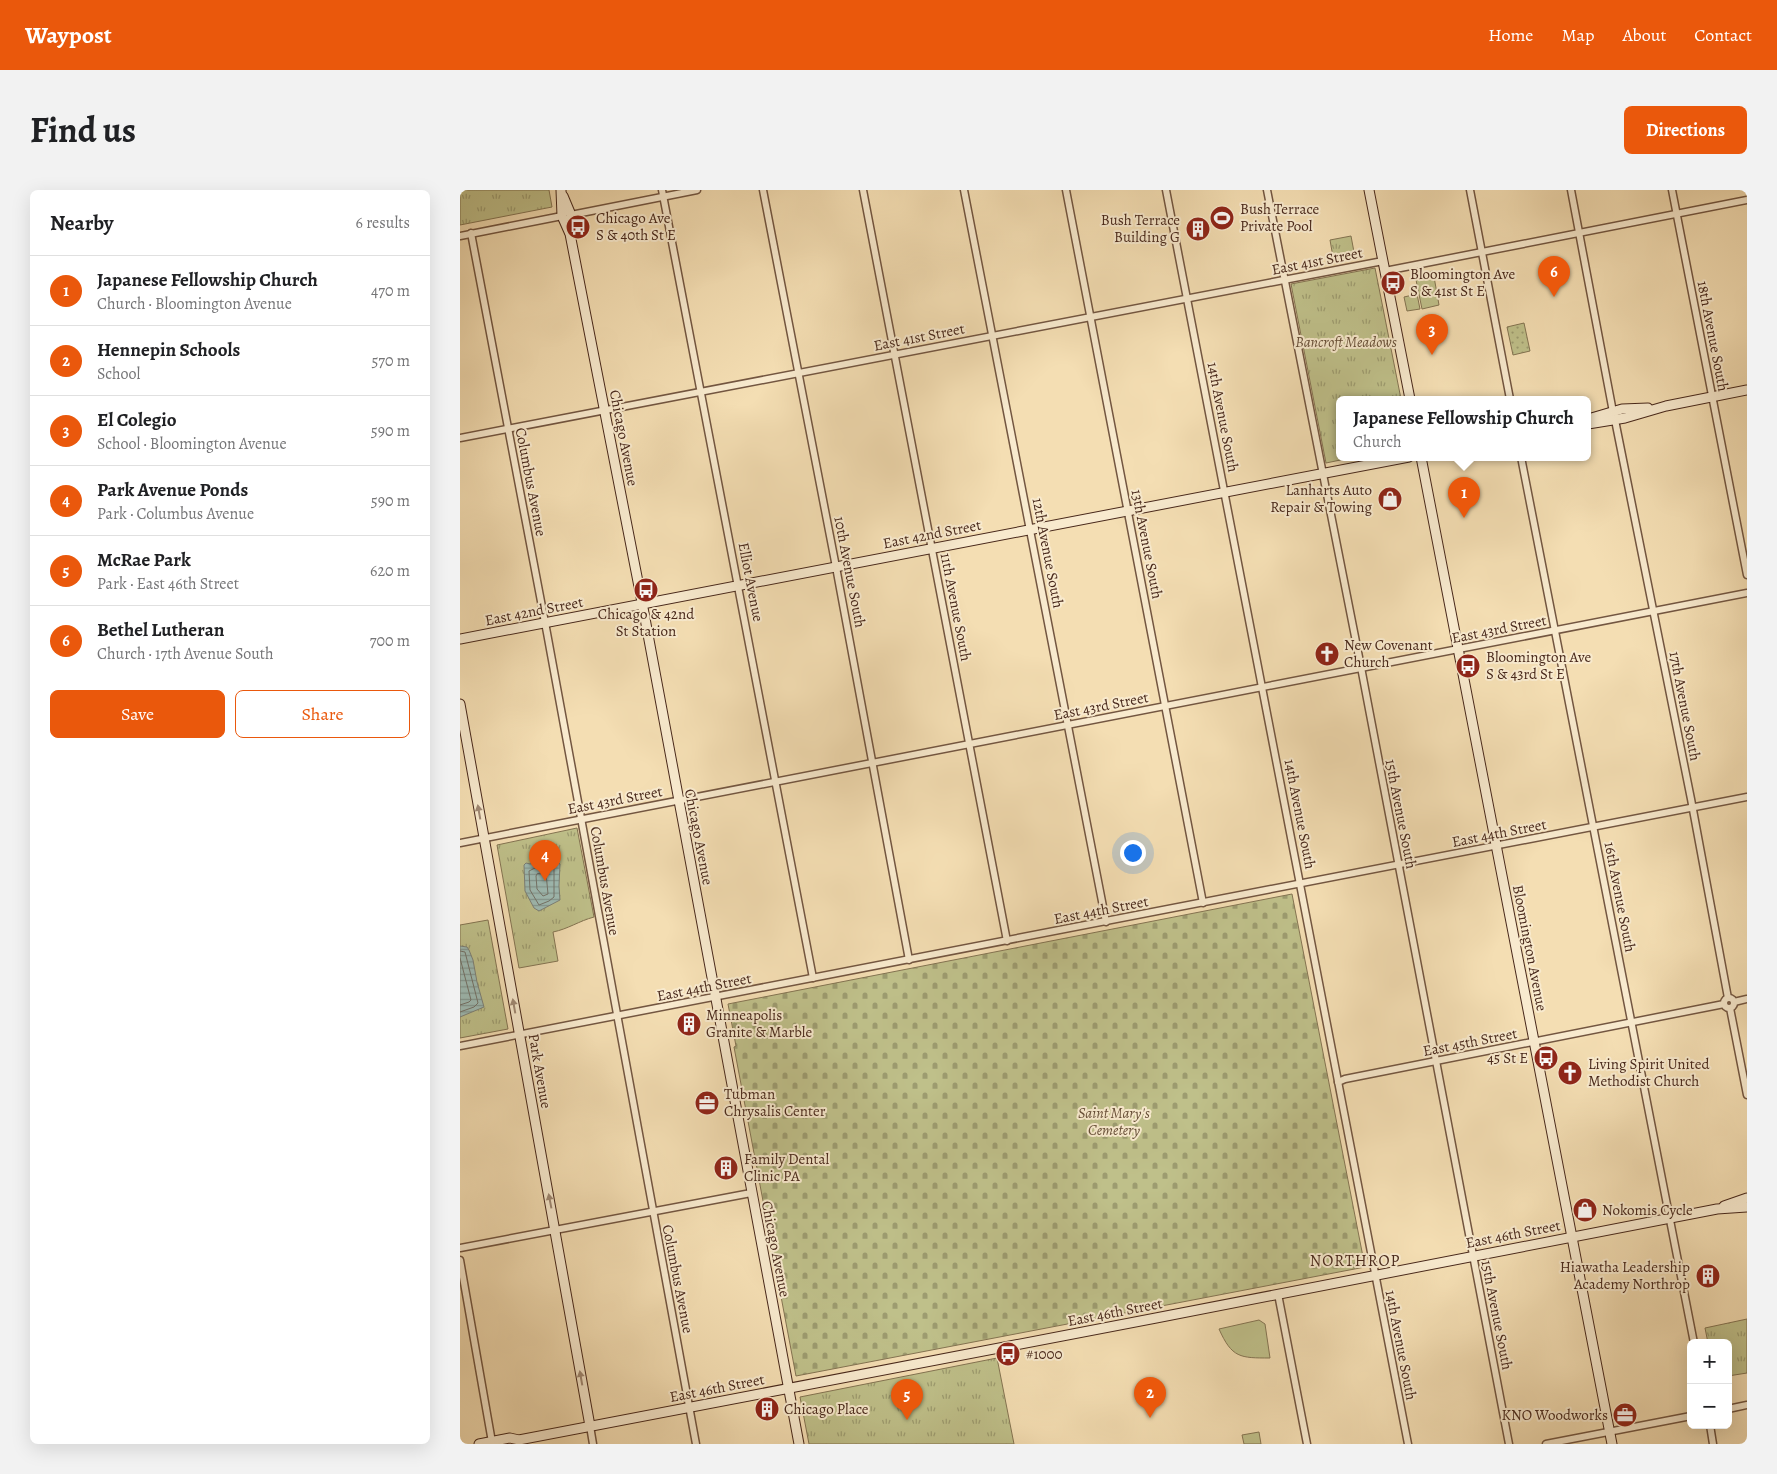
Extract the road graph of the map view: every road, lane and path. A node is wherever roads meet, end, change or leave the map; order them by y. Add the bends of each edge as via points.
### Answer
1 (697, 190) edge
2 (763, 190) edge
3 (863, 190) edge
4 (964, 190) edge
5 (1066, 190) edge
6 (1166, 190) edge
7 (1267, 190) edge
8 (1369, 190) edge
9 (1470, 190) edge
10 (1571, 190) edge
11 (1672, 190) edge
12 (562, 192) edge
13 (663, 193) edge
14 (1747, 200) edge
15 (1677, 213) junction
16 (567, 215) junction
17 (1578, 233) junction
18 (470, 234) junction
19 (460, 236) edge
20 (1482, 252) junction
21 (1383, 260) junction
22 (1385, 271) junction
23 (1286, 280) junction
24 (1187, 298) junction
25 (1090, 317) junction
26 (992, 336) junction
27 (896, 355) junction
28 (798, 372) junction
29 (1747, 390) edge
30 (702, 391) junction
31 (1409, 396) edge
32 (1509, 396) edge
33 (1713, 396) junction
34 (605, 410) junction
35 (1614, 416) junction
36 (1591, 418) edge
37 (1591, 423) edge
38 (508, 429) junction
39 (460, 438) edge
40 (1387, 461) edge
41 (1422, 461) edge
42 (1522, 461) edge
43 (1323, 473) junction
44 (1225, 492) junction
45 (1128, 511) junction
46 (1031, 530) junction
47 (932, 548) junction
48 (836, 567) junction
49 (1747, 575) edge
50 (739, 586) junction
51 (1747, 593) edge
52 (642, 605) junction
53 (1654, 612) junction
54 (545, 623) junction
55 (1556, 631) junction
56 (460, 640) edge
57 (1458, 650) junction
58 (1361, 669) junction
59 (1263, 688) junction
60 (460, 704) edge
61 (1166, 707) junction
62 (1068, 726) junction
63 (971, 745) junction
64 (873, 763) junction
65 (776, 782) junction
66 (1747, 797) edge
67 (678, 801) junction
68 (1693, 807) junction
69 (582, 820) junction
70 (1593, 827) junction
71 (484, 838) junction
72 (460, 843) edge
73 (1497, 846) junction
74 (1398, 865) junction
75 (1301, 884) junction
76 (1204, 903) junction
77 (1106, 922) junction
78 (1008, 941) junction
79 (910, 960) junction
80 (813, 978) junction
81 (715, 997) junction
82 (1747, 999) edge
83 (1729, 1003) junction
84 (616, 1016) junction
85 (1631, 1022) junction
86 (519, 1035) junction
87 (1534, 1042) junction
88 (460, 1046) edge
89 (1436, 1061) junction
90 (1338, 1082) junction
91 (1747, 1096) edge
92 (752, 1193) junction
93 (1747, 1198) edge
94 (1747, 1207) edge
95 (1717, 1209) junction
96 (653, 1211) junction
97 (1669, 1218) junction
98 (555, 1230) junction
99 (1571, 1237) junction
100 (460, 1248) edge
101 (1473, 1256) junction
102 (460, 1260) edge
103 (1375, 1275) junction
104 (1278, 1294) junction
105 (1693, 1339) edge
106 (788, 1388) junction
107 (1747, 1405) edge
108 (690, 1407) junction
109 (1732, 1408) edge
110 (1687, 1417) edge
111 (590, 1426) junction
112 (1711, 1429) edge
113 (1609, 1432) junction
114 (492, 1442) junction
115 (515, 1442) edge
116 (479, 1444) edge
117 (593, 1444) edge
118 (696, 1444) edge
119 (799, 1444) edge
120 (1307, 1444) edge
121 (1408, 1444) edge
122 (1509, 1444) edge
123 (1546, 1444) edge
124 (1612, 1444) edge
125 (1713, 1444) edge

1 - 13 street
2 - 28 street, 10th Avenue South
3 - 27 street, 11th Avenue South
4 - 26 street, 12th Avenue South
5 - 25 street, 13th Avenue South
6 - 24 street, 14th Avenue South
7 - 23 street, 15th Avenue South
8 - 21 street
9 - 20 street
10 - 17 street, 17th Avenue South
11 - 15 street, 18th Avenue South
12 - 16 street, Chicago Avenue
13 - 16 street
13 - 30 street, Elliot Avenue
14 - 15 street
15 - 17 street
15 - 33 street, 18th Avenue South
16 - 18 street
16 - 34 street, Chicago Avenue
17 - 20 street
17 - 35 street, 17th Avenue South
18 - 19 street
18 - 38 street, Columbus Avenue
20 - 22 street
20 - 32 street
21 - 22 street
21 - 23 street, East 41st Street
22 - 31 street
23 - 24 street, East 41st Street
23 - 43 street, 15th Avenue South
24 - 25 street, East 41st Street
24 - 44 street, 14th Avenue South
25 - 26 street, East 41st Street
25 - 45 street, 13th Avenue South
26 - 27 street, East 41st Street
26 - 46 street, 12th Avenue South
27 - 28 street, East 41st Street
27 - 47 street, 11th Avenue South
28 - 30 street, East 41st Street
28 - 48 street, 10th Avenue South
29 - 33 street
30 - 34 street, East 41st Street
30 - 50 street, Elliot Avenue
33 - 35 street via 1666,406 1622,409
33 - 49 street, 18th Avenue South
34 - 38 street, East 41st Street
34 - 52 street, Chicago Avenue
35 - 36 street
35 - 37 street
35 - 53 street, 17th Avenue South
38 - 39 street, East 41st Street
38 - 54 street, Columbus Avenue
40 - 43 street, East 42nd Street
41 - 57 street, Bloomington Avenue
42 - 55 street, 16th Avenue South
43 - 44 street, East 42nd Street
43 - 58 street, 15th Avenue South
44 - 45 street, East 42nd Street
44 - 59 street, 14th Avenue South
45 - 46 street, East 42nd Street
45 - 61 street, 13th Avenue South
46 - 47 street, East 42nd Street
46 - 62 street, 12th Avenue South
47 - 48 street, East 42nd Street
47 - 63 street, 11th Avenue South
48 - 50 street, East 42nd Street
48 - 64 street, 10th Avenue South
50 - 52 street, East 42nd Street
50 - 65 street, Elliot Avenue
51 - 53 street, East 43rd Street
52 - 54 street, East 42nd Street
52 - 67 street, Chicago Avenue
53 - 55 street, East 43rd Street
53 - 68 street, 17th Avenue South
54 - 56 street, East 42nd Street
54 - 69 street, Columbus Avenue
55 - 57 street, East 43rd Street
55 - 70 street, 16th Avenue South
57 - 58 street, East 43rd Street
57 - 73 street, Bloomington Avenue
58 - 59 street, East 43rd Street
58 - 74 street, 15th Avenue South
59 - 61 street, East 43rd Street
59 - 75 street, 14th Avenue South
71 -> 60 street, Park Avenue
61 - 62 street, East 43rd Street
61 - 76 street, 13th Avenue South
62 - 63 street, East 43rd Street
62 - 77 street, 12th Avenue South
63 - 64 street, East 43rd Street
63 - 78 street, 11th Avenue South
64 - 65 street, East 43rd Street
64 - 79 street, 10th Avenue South
65 - 67 street, East 43rd Street
65 - 80 street, Elliot Avenue
66 - 68 street, East 44th Street
67 - 69 street, East 43rd Street
67 - 81 street, Chicago Avenue
68 - 70 street, East 44th Street
68 - 83 street, 17th Avenue South
69 - 71 street, East 43rd Street
69 - 84 street, Columbus Avenue
70 - 73 street, East 44th Street
70 - 85 street, 16th Avenue South
71 - 72 street, East 43rd Street
86 -> 71 street, Park Avenue
73 - 74 street, East 44th Street
73 - 87 street, Bloomington Avenue
74 - 75 street, East 44th Street
74 - 89 street, 15th Avenue South
75 - 76 street, East 44th Street
75 - 90 street, 14th Avenue South
76 - 77 street, East 44th Street
77 - 78 street, East 44th Street
78 - 79 street, East 44th Street
79 - 80 street, East 44th Street
80 - 81 street, East 44th Street
81 - 84 street, East 44th Street
81 - 92 street, Chicago Avenue
82 - 83 street, East 45th Street
83 - 85 street, East 45th Street
83 - 91 street, 17th Avenue South
84 - 86 street, East 44th Street
84 - 96 street, Columbus Avenue
85 - 87 street, East 45th Street
85 - 97 street, 16th Avenue South
86 - 88 street, East 44th Street
98 -> 86 street, Park Avenue
87 - 89 street, East 45th Street
87 - 99 street, Bloomington Avenue
89 - 90 street, East 45th Street
89 - 101 street, 15th Avenue South
90 - 103 street, 14th Avenue South
92 - 96 street
92 - 106 street, Chicago Avenue
93 - 95 street, East 46th Street
94 - 95 street, East 46th Street
95 - 97 street, East 46th Street
96 - 98 street
96 - 108 street, Columbus Avenue
97 - 99 street, East 46th Street
97 - 105 street, 16th Avenue South
98 - 100 street
111 -> 98 street, Park Avenue
99 - 101 street, East 46th Street
99 - 113 street, Bloomington Avenue
101 - 103 street, East 46th Street
101 - 122 street, 15th Avenue South
102 - 114 street
103 - 104 street, East 46th Street
103 - 121 street, 14th Avenue South
104 - 106 street, East 46th Street
104 - 120 street
106 - 108 street, East 46th Street
106 - 119 street, Chicago Avenue
107 - 109 street
108 - 111 street, East 46th Street
108 - 118 street, Columbus Avenue
110 - 113 street
111 - 115 street, East 46th Street
111 - 117 street, Park Avenue
112 - 125 street
113 - 123 street
113 - 124 street, Bloomington Avenue
114 - 115 street, East 46th Street via 510,1438
114 - 116 street, East 46th Street

